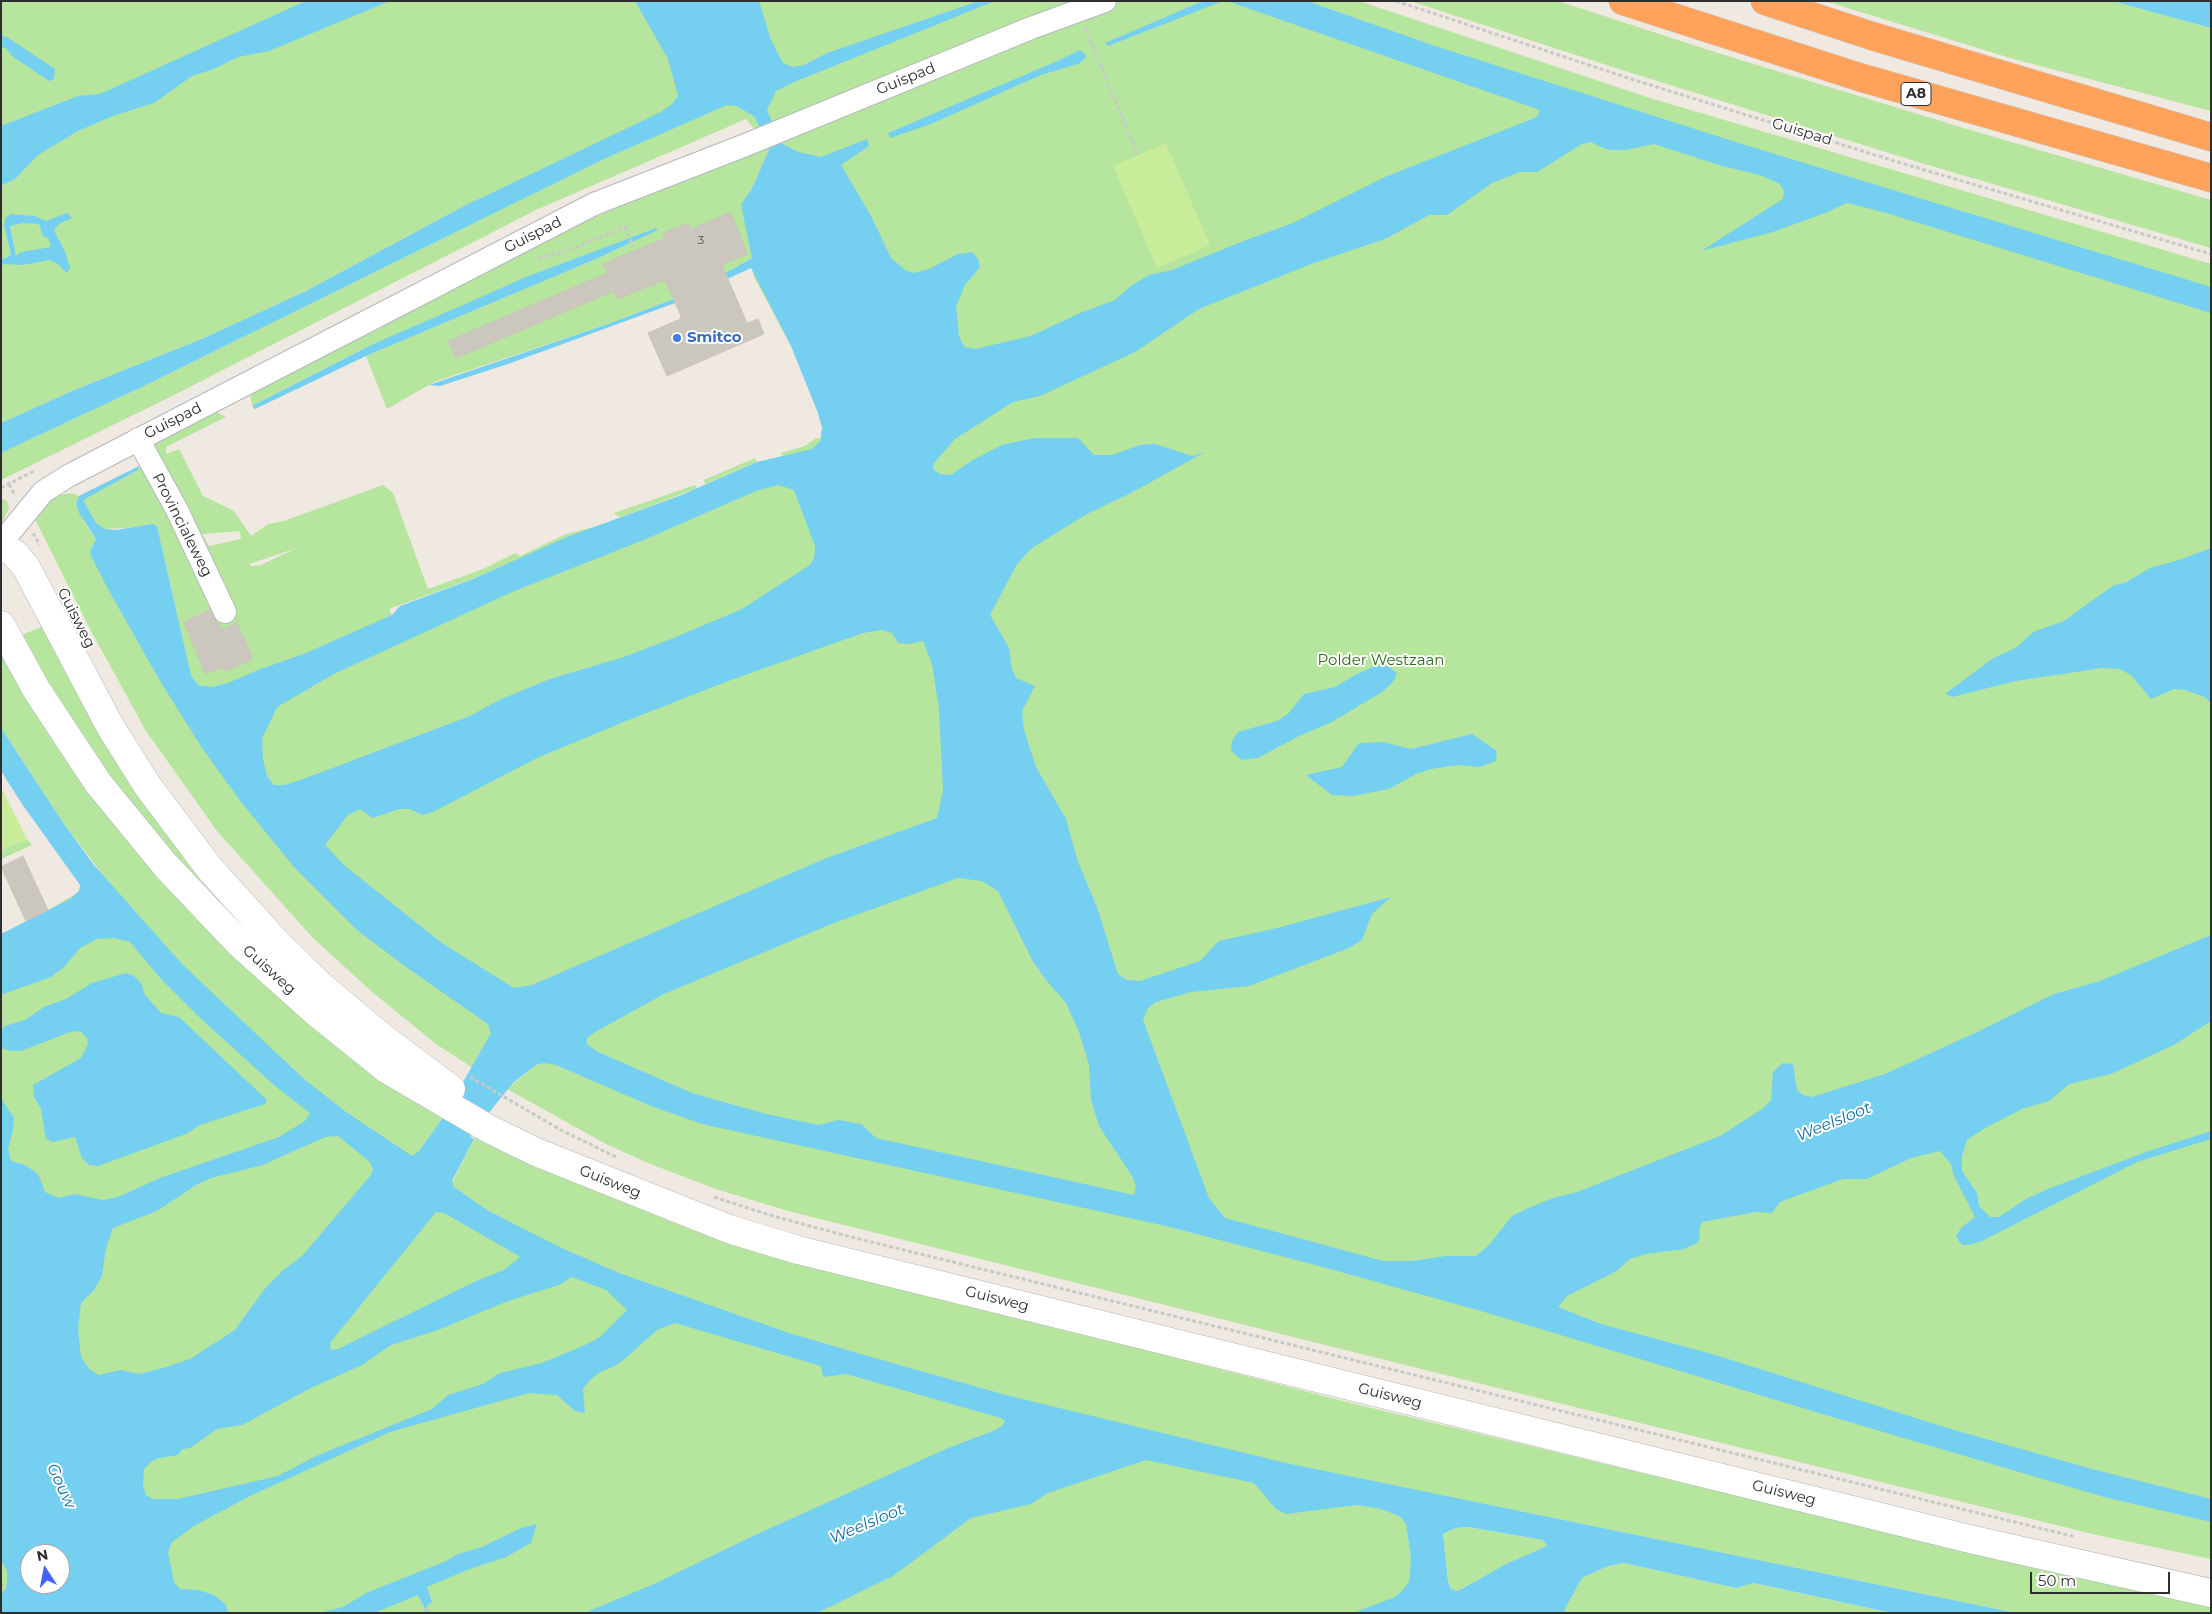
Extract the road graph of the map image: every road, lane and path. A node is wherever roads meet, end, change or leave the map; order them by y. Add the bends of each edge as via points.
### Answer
1 (1106, 1) edge
2 (1396, 1) edge
3 (1623, 1) edge
4 (1765, 1) edge
5 (1095, 50) dead end
6 (2211, 137) edge
7 (1138, 155) dead end
8 (2211, 178) edge
9 (633, 247) dead end
10 (2211, 254) edge
11 (533, 259) dead end
12 (138, 439) junction
13 (9, 484) dead end
14 (1, 488) edge
15 (24, 514) junction
16 (1, 544) edge
17 (44, 554) dead end
18 (225, 612) dead end
19 (1, 625) edge
20 (456, 1090) junction
21 (497, 1115) junction
22 (610, 1169) junction
23 (708, 1194) dead end
24 (2085, 1540) dead end
25 (2211, 1593) edge
26 (429, 1608) dead end
27 (424, 1610) dead end

1 - 12 street, Guispad via 1031,28 594,204
2 - 10 path, Guispad via 1622,76 2049,208
3 - 8 highway, A8 via 1859,77
4 - 6 highway
5 - 7 path
9 - 11 path via 627,226
12 - 15 street, Guispad via 50,486
12 - 18 street, Provincialeweg via 177,510
13 - 14 path
15 - 16 street, Guispad
15 - 17 path
16 - 20 main road, Guisweg via 26,567 110,726 147,785 210,869 321,986 383,1038
19 - 20 main road, Guisweg via 36,689 98,783 201,905 278,979 388,1070
20 - 21 main road, Guisweg
20 - 21 path
21 - 22 path
21 - 22 main road, Guisweg via 536,1152
22 - 25 main road, Guisweg via 729,1229 798,1250 1974,1540
23 - 24 path via 851,1237
26 - 27 path

